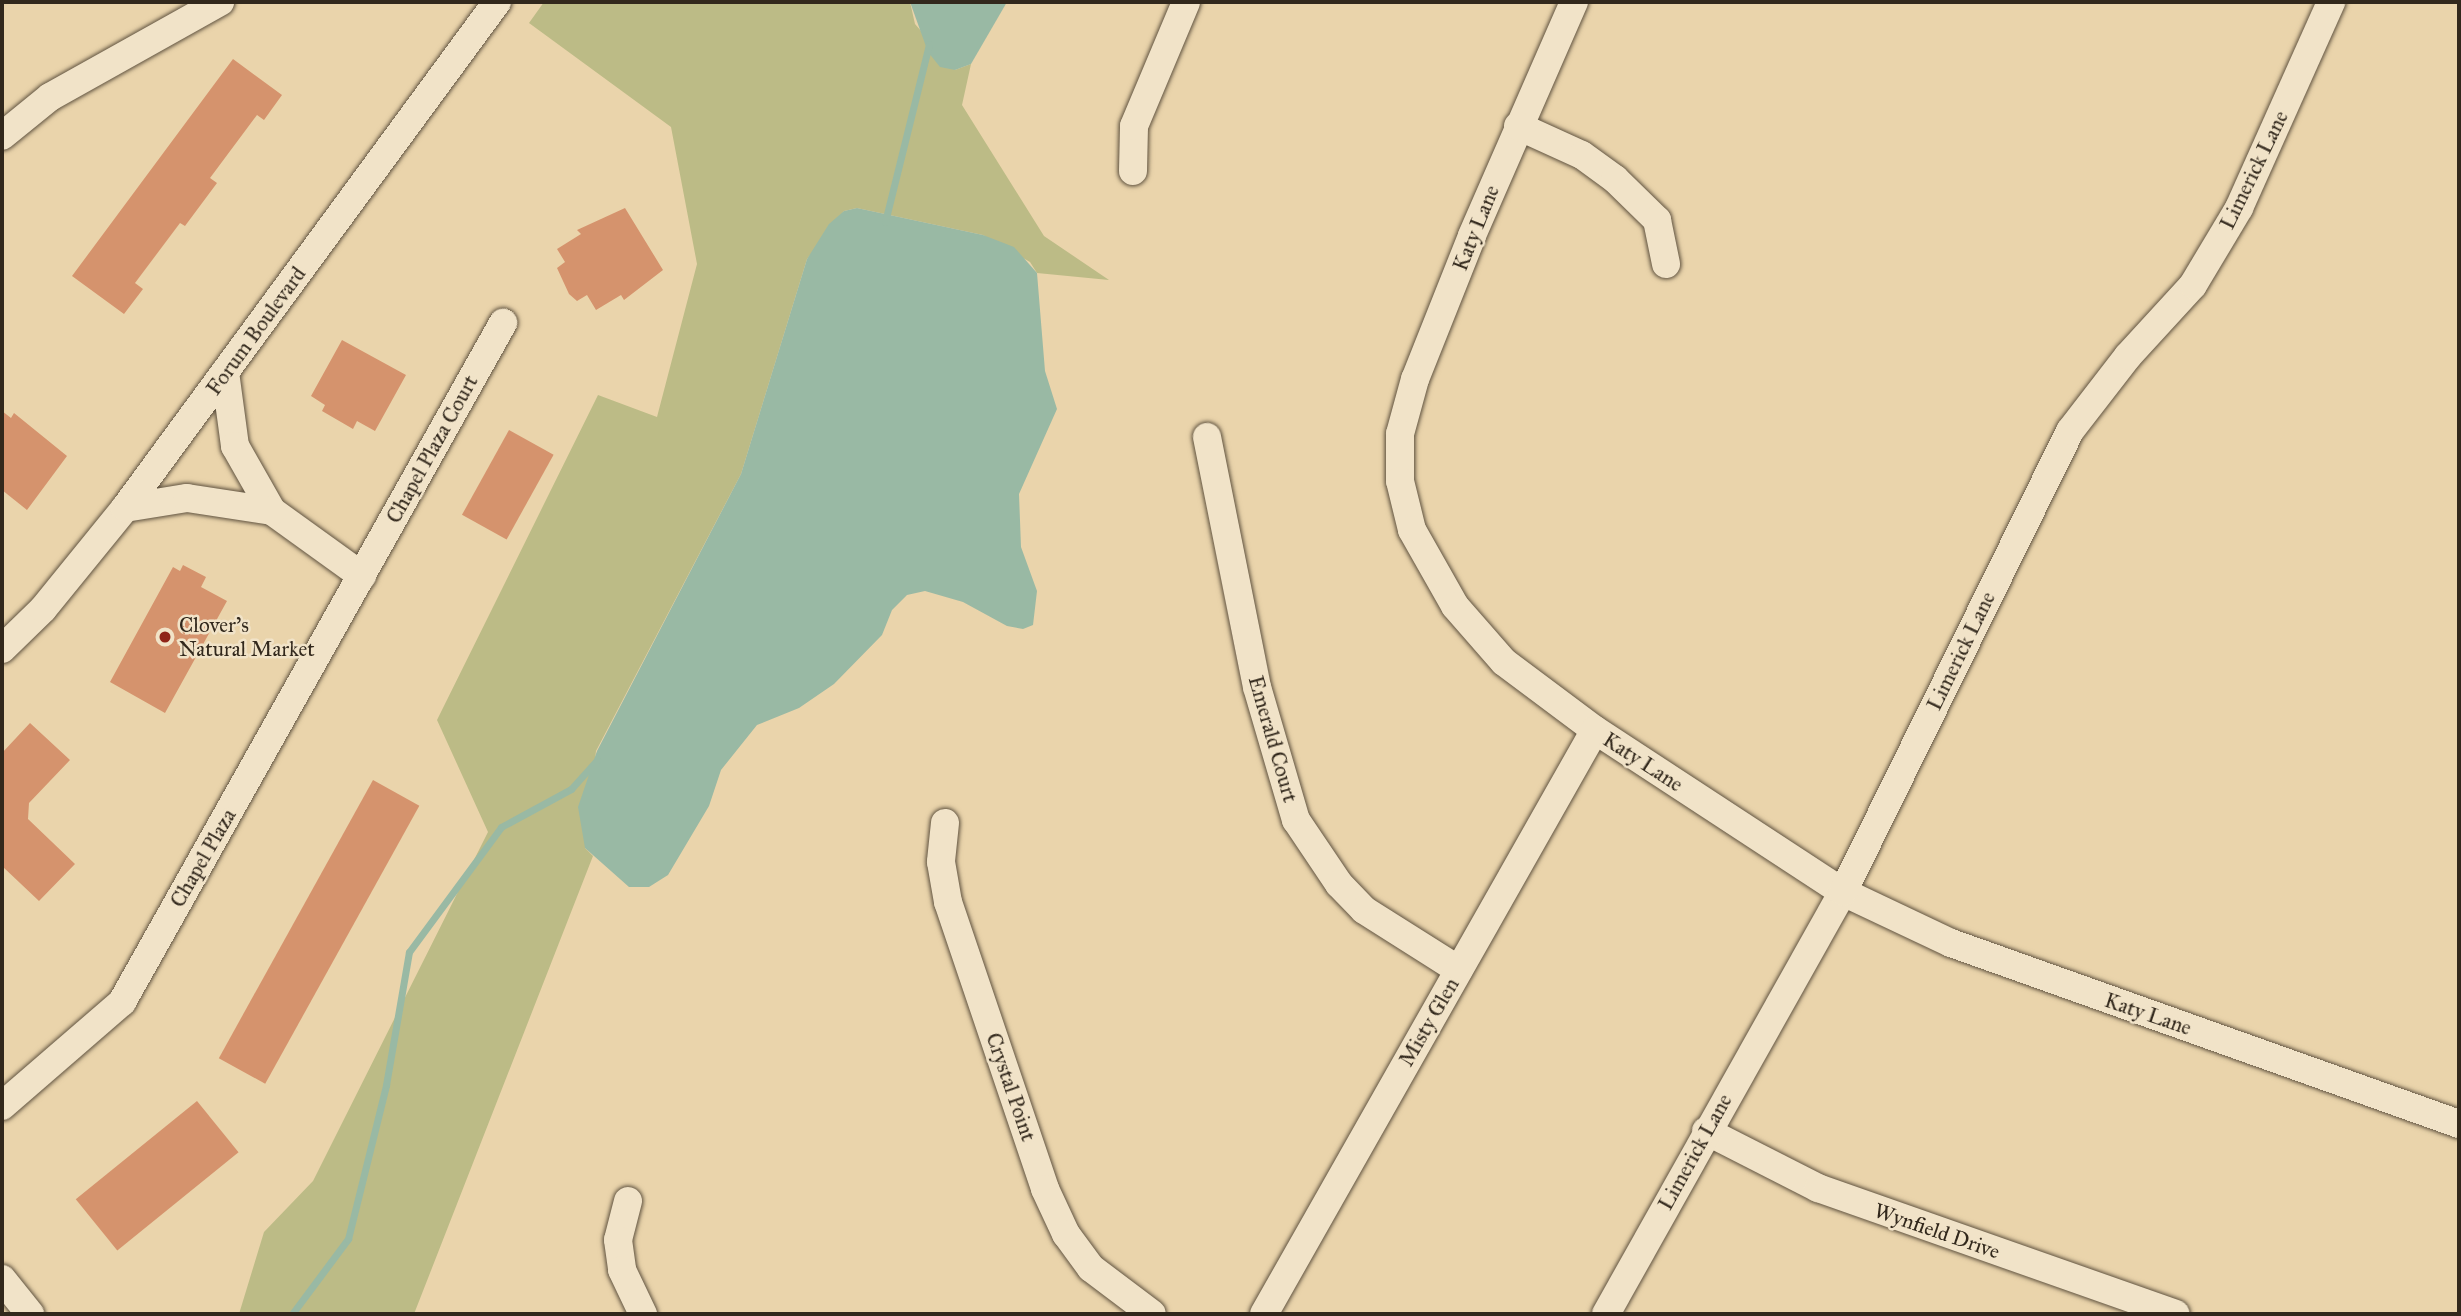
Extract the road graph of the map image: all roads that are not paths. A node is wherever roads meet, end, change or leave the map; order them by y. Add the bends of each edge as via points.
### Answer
1 (220, 2) edge
2 (497, 2) edge
3 (1186, 2) edge
4 (1574, 2) edge
5 (2331, 2) edge
6 (1518, 126) junction
7 (2, 136) edge
8 (1133, 171) dead end
9 (1666, 264) dead end
10 (503, 323) dead end
11 (225, 372) junction
12 (1207, 437) dead end
13 (125, 508) junction
14 (272, 511) junction
15 (362, 576) junction
16 (2, 649) edge
17 (1595, 730) junction
18 (945, 823) dead end
19 (1843, 892) junction
20 (1459, 970) junction
21 (2, 1106) edge
22 (2459, 1124) edge
23 (1706, 1131) junction
24 (628, 1201) dead end
25 (2, 1279) edge
26 (30, 1314) edge
27 (643, 1314) edge
28 (1152, 1314) edge
29 (1264, 1314) edge
30 (1606, 1314) edge
31 (2175, 1314) edge

1 - 7 street via 50,97
2 - 11 street, Forum Boulevard
3 - 8 street via 1134,126
4 - 6 street, Katy Lane
5 - 19 street, Limerick Lane via 2239,208 2193,285 2128,356 2070,431
6 - 9 street via 1582,155 1615,179 1657,220
6 - 17 street, Katy Lane via 1415,379 1400,434 1400,481 1422,551 1455,606 1504,662
10 - 15 street, Chapel Plaza Court
11 - 13 street, Forum Boulevard
11 - 14 street via 235,446
12 - 20 street, Emerald Court via 1257,687 1296,820 1339,884 1364,910
13 - 14 street via 187,498
13 - 16 street, Forum Boulevard via 43,609
14 - 15 street
15 - 21 street, Chapel Plaza via 122,1002
17 - 19 street, Katy Lane
17 - 20 street, Misty Glen
18 - 28 street, Crystal Point via 941,862 948,902 1045,1189 1066,1234 1091,1268
19 - 22 street, Katy Lane via 1963,947
19 - 23 street, Limerick Lane
20 - 29 street, Misty Glen
23 - 30 street, Limerick Lane
23 - 31 street, Wynfield Drive via 1818,1188
24 - 27 street via 618,1240 622,1270
25 - 26 street

